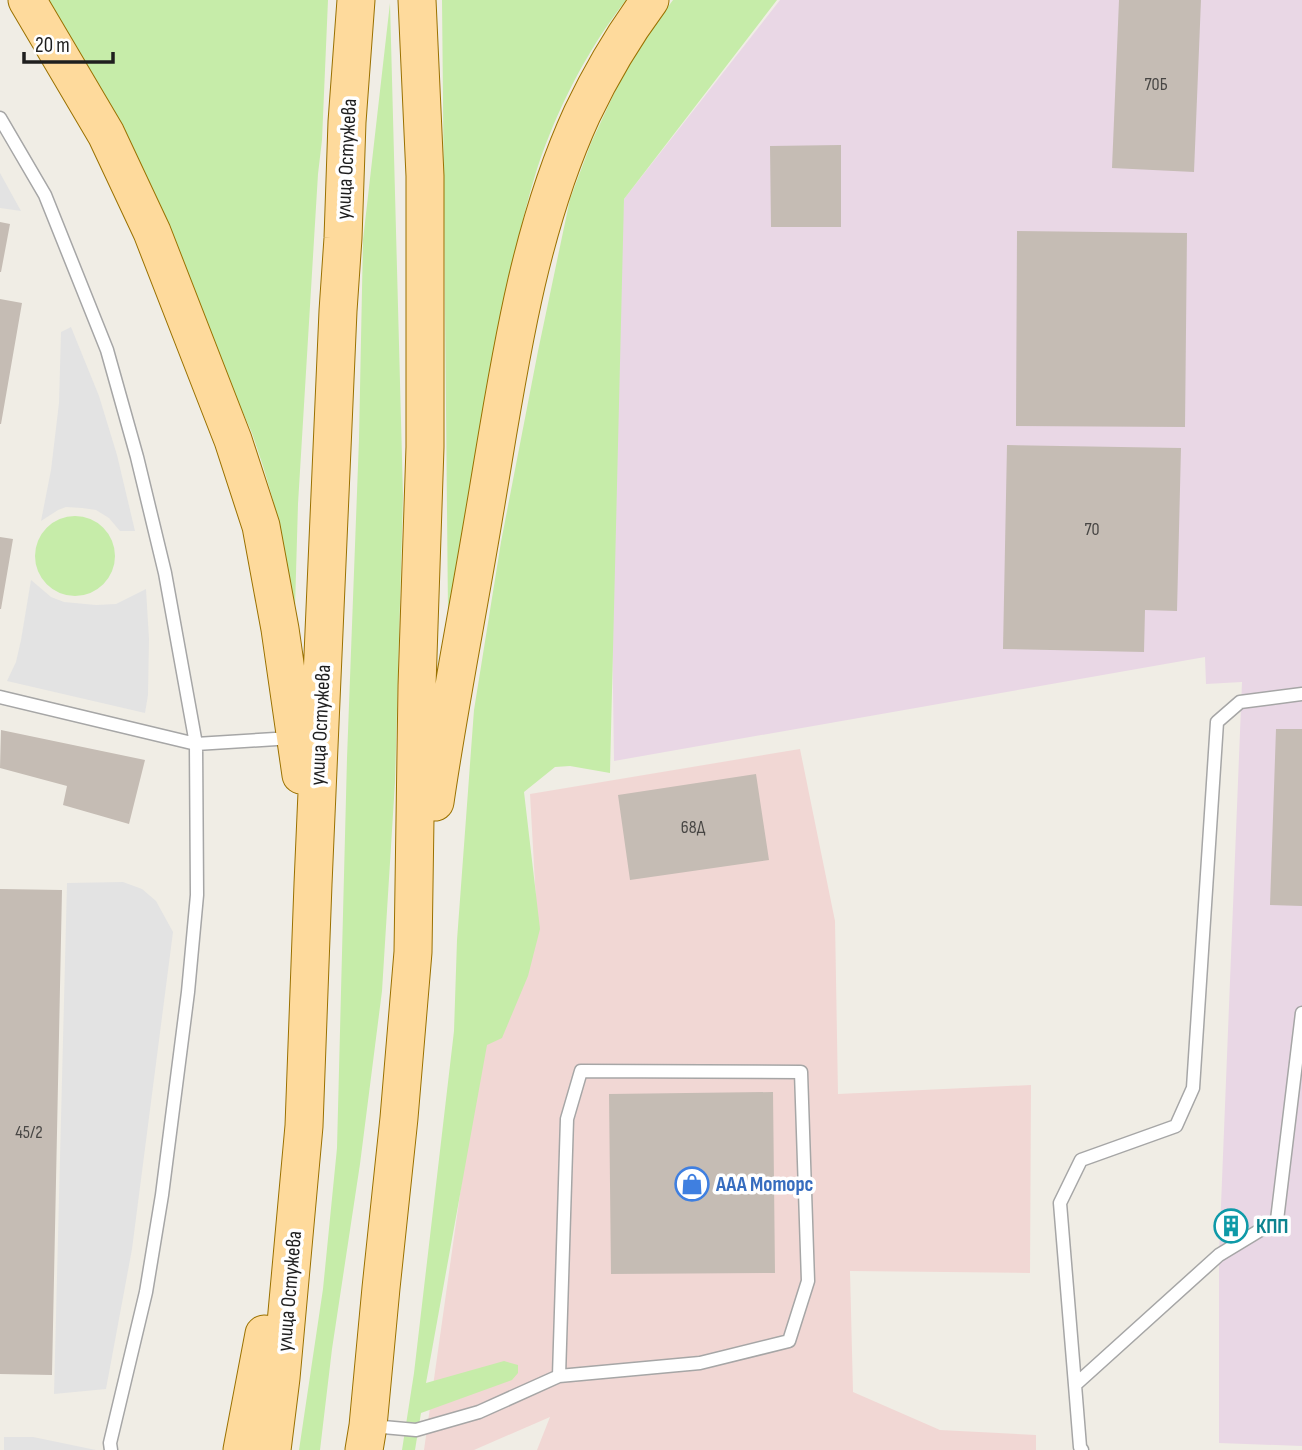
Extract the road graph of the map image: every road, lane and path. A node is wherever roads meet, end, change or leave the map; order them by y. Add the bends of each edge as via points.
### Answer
1 (27, 0) edge
2 (356, 0) edge
3 (416, 0) edge
4 (650, 0) edge
5 (0, 118) edge
6 (1302, 694) edge
7 (0, 697) edge
8 (297, 738) junction
9 (196, 744) junction
10 (313, 884) junction
11 (413, 952) junction
12 (1302, 1013) edge
13 (304, 1126) junction
14 (559, 1376) junction
15 (1075, 1385) junction
16 (366, 1438) edge
17 (111, 1450) edge
18 (242, 1450) edge
19 (272, 1450) edge
20 (1082, 1450) edge

1 - 8 main road via 106,134 152,232 233,440 261,526
2 - 10 main road, улица Остужева
3 - 11 main road via 425,176 425,447
4 - 11 main road via 624,37 582,115 538,240 508,374
5 - 9 lane via 45,195 107,350 164,573
6 - 15 lane via 1240,702 1217,722 1193,1088 1176,1126 1081,1160 1060,1203
7 - 9 lane
8 - 9 lane
8 - 10 main road
9 - 17 lane via 197,895 188,992 148,1280
10 - 13 main road, улица Остужева
11 - 16 main road
12 - 15 lane via 1278,1220 1219,1255
13 - 18 main road
13 - 19 main road, улица Остужева
14 - 14 lane via 567,1119 581,1071 801,1072 808,1281 789,1341 700,1363
14 - 16 lane via 479,1412
15 - 20 lane

